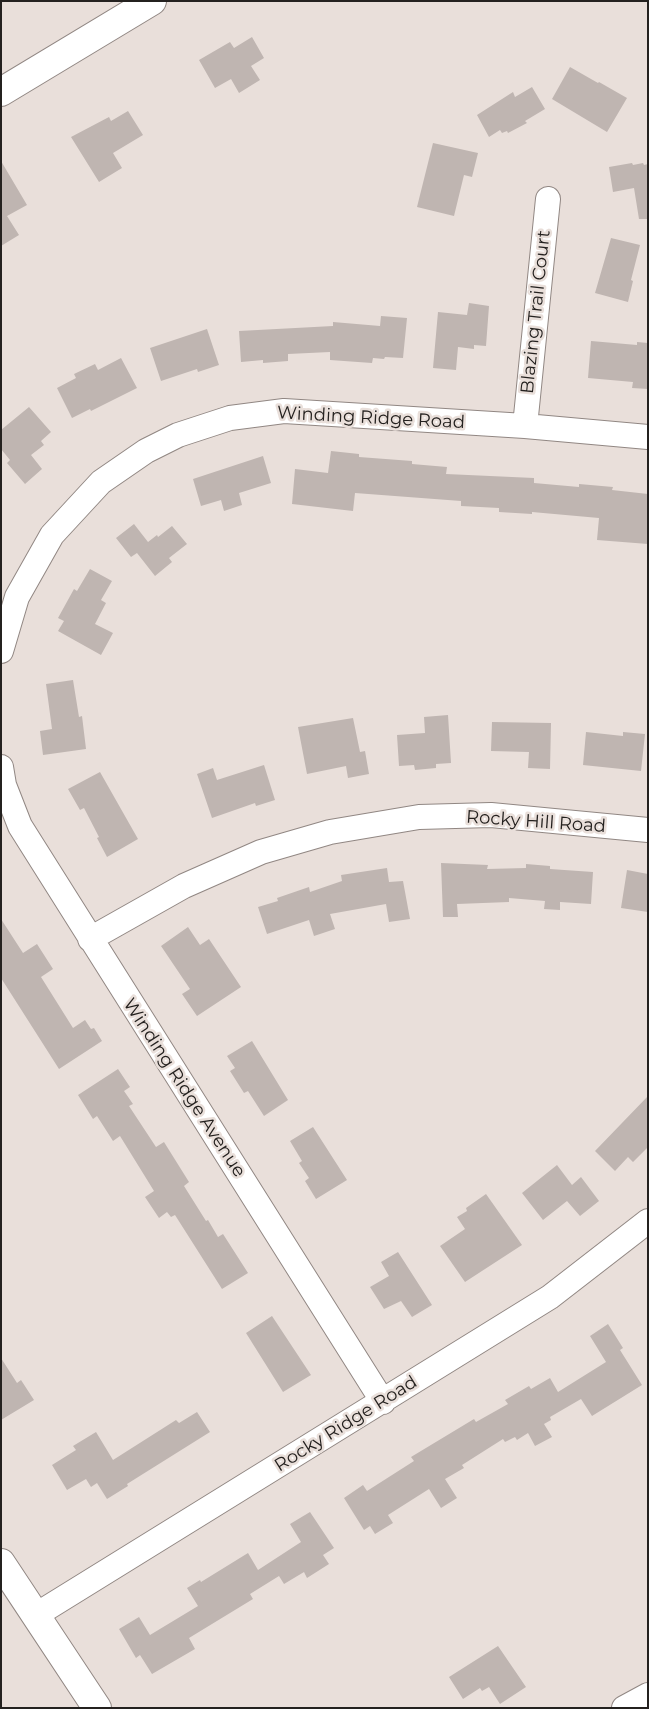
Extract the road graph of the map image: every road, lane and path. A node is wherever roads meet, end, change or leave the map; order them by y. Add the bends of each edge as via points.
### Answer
1 (152, 1) edge
2 (1, 92) edge
3 (548, 198) dead end
4 (525, 426) junction
5 (648, 437) edge
6 (1, 652) edge
7 (1, 767) edge
8 (648, 830) edge
9 (90, 939) junction
10 (648, 1222) edge
11 (382, 1402) junction
12 (1, 1563) edge
13 (36, 1615) junction
14 (648, 1695) edge
15 (97, 1708) edge
16 (624, 1708) edge

1 - 2 main road
3 - 4 street, Blazing Trail Court
4 - 5 street, Winding Ridge Road
4 - 6 street, Winding Ridge Road via 284,411 230,418 178,435 146,451 101,482 52,535 17,597
7 - 9 street, Winding Ridge Avenue via 4,785 20,826
8 - 9 street, Rocky Hill Road via 491,815 419,817 330,832 261,852 184,886
9 - 11 street, Winding Ridge Avenue
10 - 11 street, Rocky Ridge Road via 550,1297
11 - 13 street, Rocky Ridge Road
12 - 13 main road
13 - 15 main road
14 - 16 street

